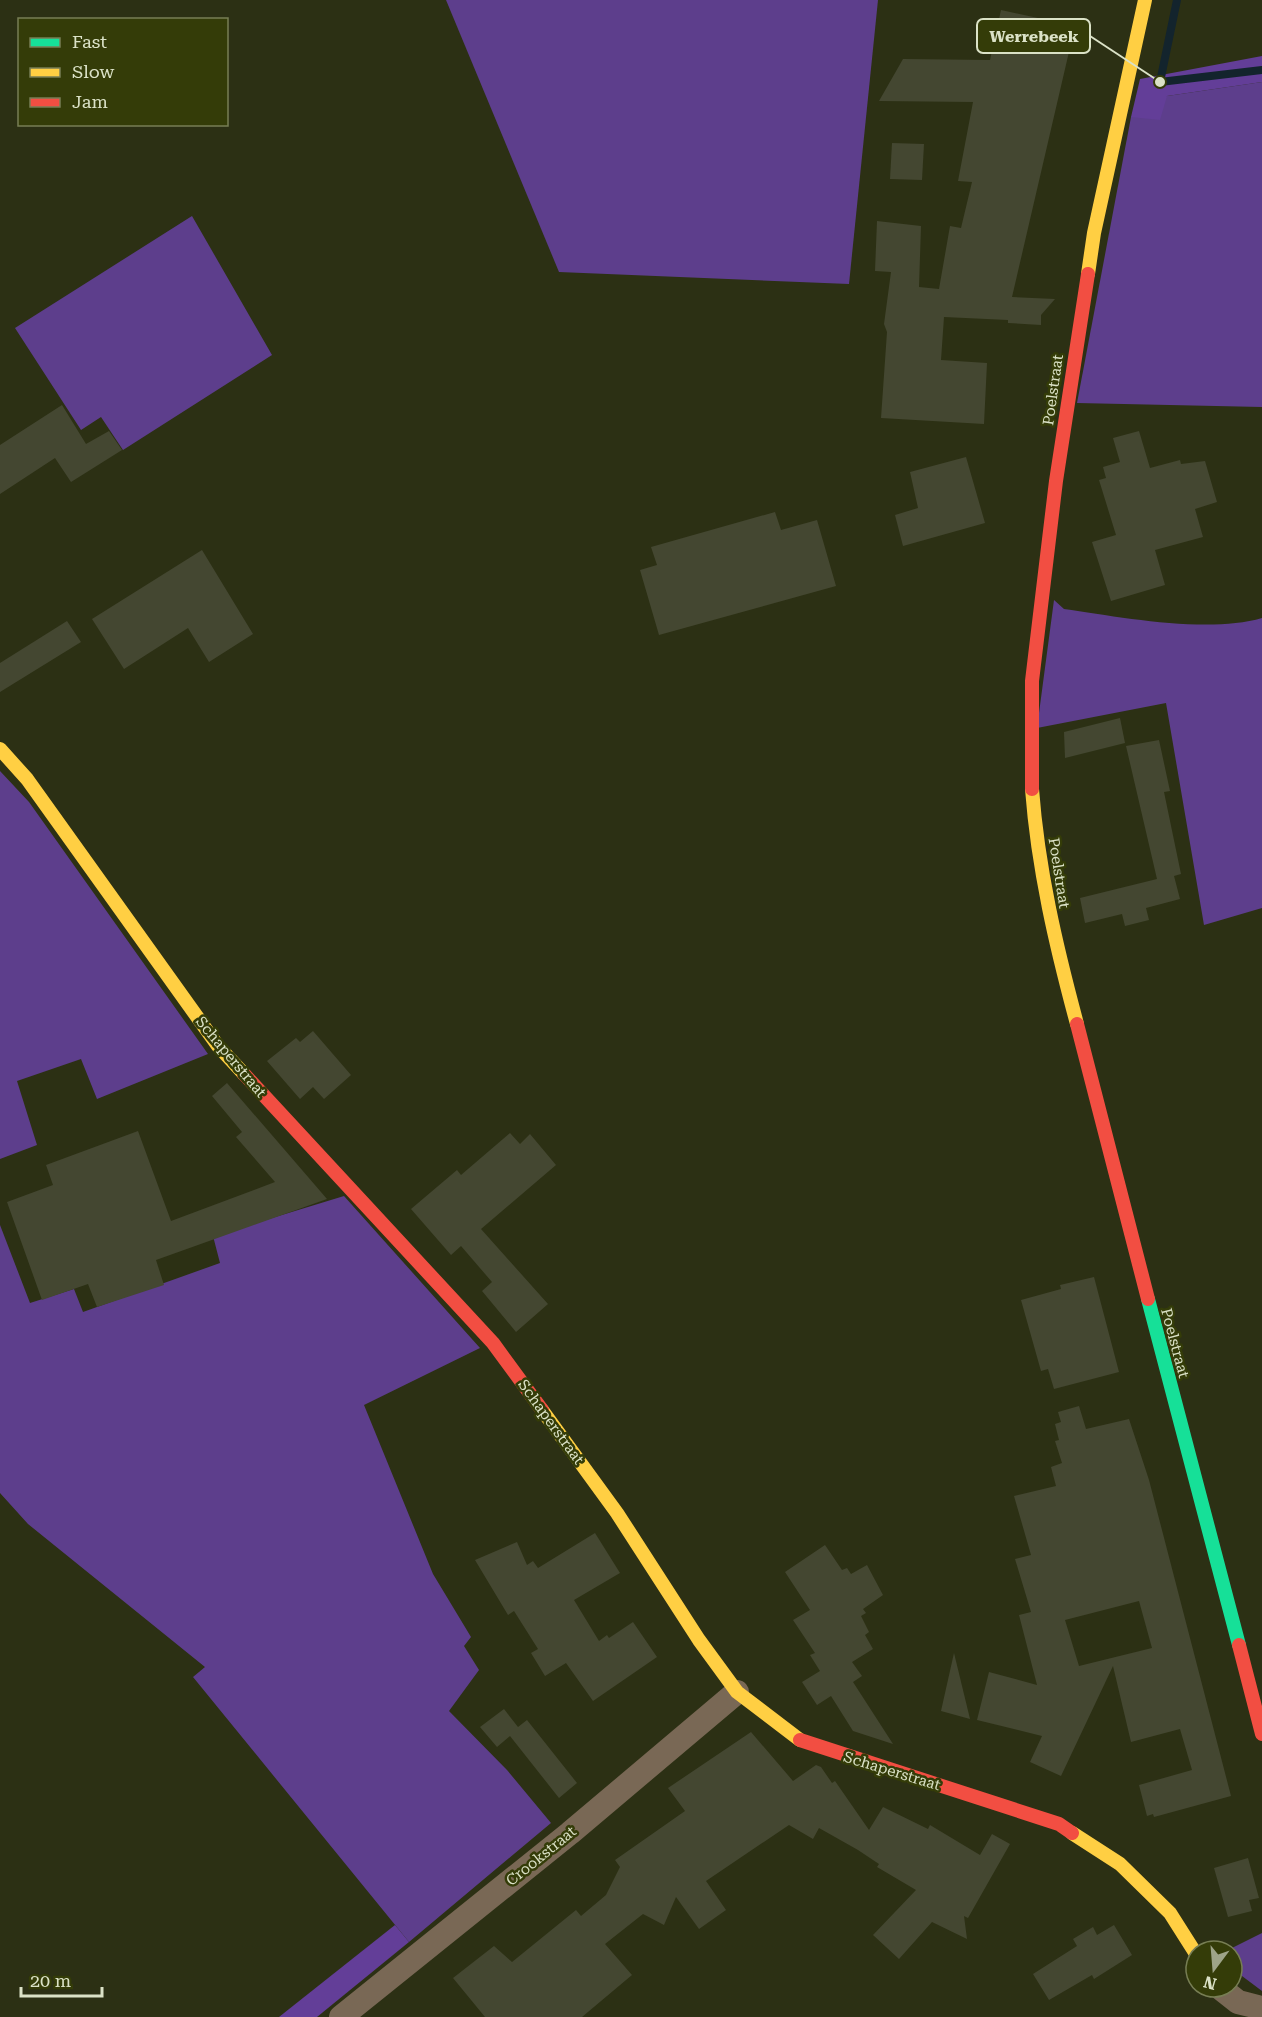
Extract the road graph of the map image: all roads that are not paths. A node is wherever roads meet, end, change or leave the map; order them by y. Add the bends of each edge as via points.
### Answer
1 (1145, 0) edge
2 (0, 749) edge
3 (737, 1692) junction
4 (1262, 1734) edge
5 (1186, 1939) edge
6 (1234, 1999) edge
7 (1262, 2008) edge
8 (341, 2017) edge

1 - 4 street, Poelstraat via 1094,233 1074,357 1032,681 1031,771 1051,926
2 - 3 street, Schaperstraat via 27,779 218,1046 493,1343 618,1513
3 - 5 street, Schaperstraat via 799,1740 1059,1824 1120,1864 1170,1914
3 - 8 street, Crookstraat via 570,1833
6 - 7 street

